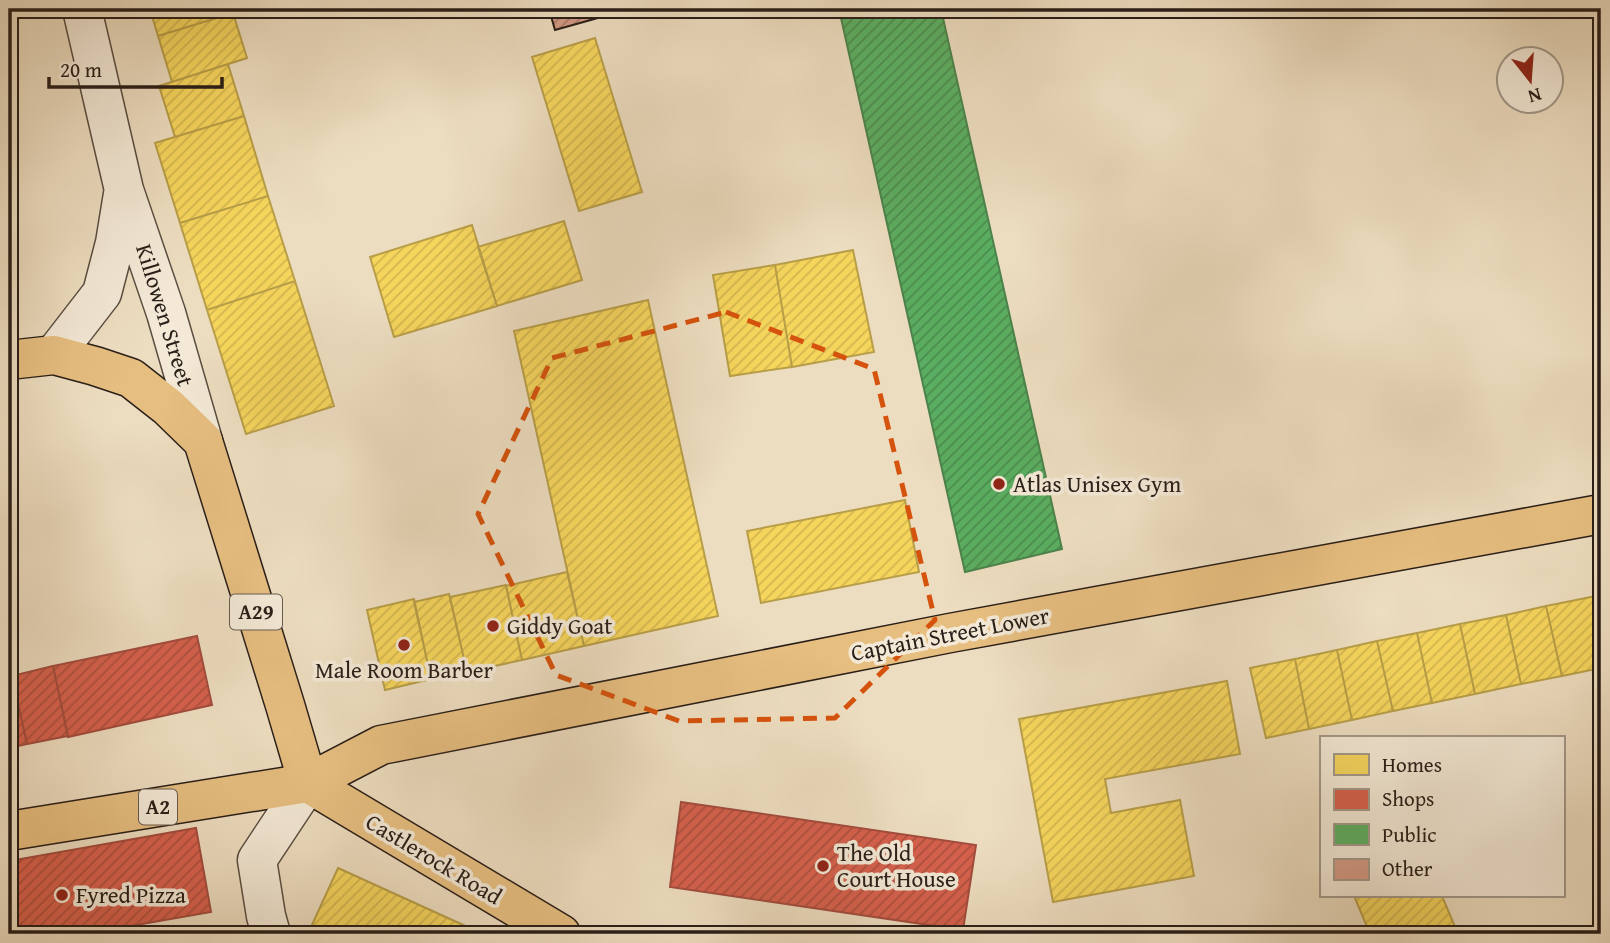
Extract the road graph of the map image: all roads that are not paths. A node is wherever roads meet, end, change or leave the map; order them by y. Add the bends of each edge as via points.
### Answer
1 (82, 9) edge
2 (124, 190) junction
3 (54, 355) junction
4 (9, 360) edge
5 (203, 442) junction
6 (1601, 514) edge
7 (308, 783) junction
8 (9, 831) edge
9 (271, 934) edge
10 (561, 934) edge

1 - 2 street, Killowen Street
2 - 3 street, Killowen Street via 102,293
2 - 5 street, Killowen Street
3 - 4 main road, A29
3 - 5 main road, Killowen Street / A29 via 131,378
5 - 7 main road, Killowen Street / A29
6 - 7 main road, Captain Street Lower via 950,633 381,745
7 - 8 main road, A2
7 - 9 street via 257,860
7 - 10 main road, Castlerock Road

